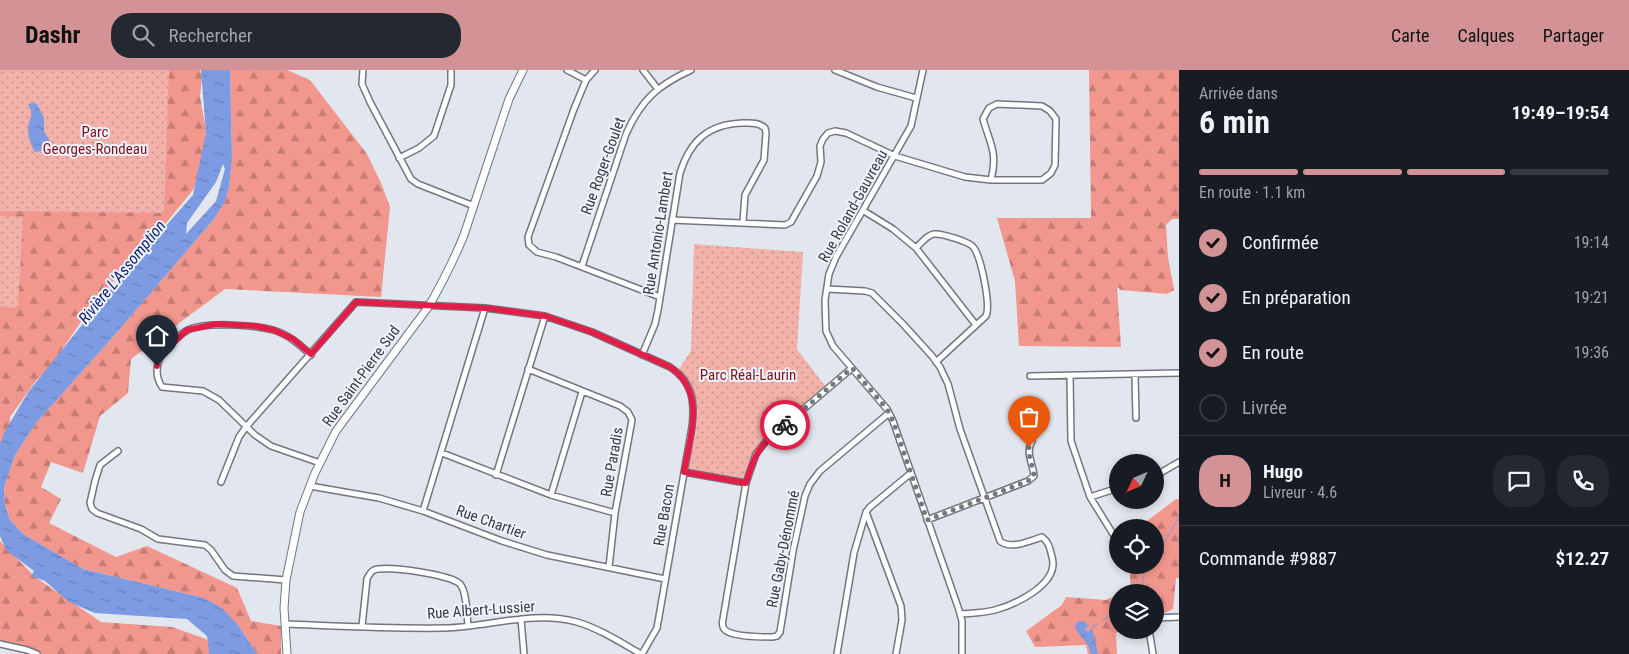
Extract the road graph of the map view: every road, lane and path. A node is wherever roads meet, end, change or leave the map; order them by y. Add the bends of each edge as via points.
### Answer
1 (363, 70) edge
2 (451, 70) edge
3 (523, 70) edge
4 (568, 70) edge
5 (595, 70) edge
6 (643, 70) edge
7 (691, 70) edge
8 (835, 70) edge
9 (923, 70) edge
10 (586, 80) junction
11 (657, 88) junction
12 (916, 98) junction
13 (895, 156) junction
14 (399, 158) junction
15 (991, 180) junction
16 (474, 206) junction
17 (864, 211) junction
18 (672, 220) junction
19 (743, 222) junction
20 (916, 248) junction
21 (582, 266) junction
22 (827, 289) junction
23 (660, 297) junction
24 (429, 306) junction
25 (485, 308) junction
26 (545, 316) junction
27 (976, 325) junction
28 (311, 354) junction
29 (642, 354) junction
30 (936, 362) junction
31 (852, 368) junction
32 (528, 369) junction
33 (1179, 373) edge
34 (1135, 375) junction
35 (1030, 376) dead end
36 (1070, 376) junction
37 (582, 392) junction
38 (889, 413) junction
39 (1136, 418) dead end
40 (246, 427) junction
41 (1032, 441) dead end
42 (118, 451) dead end
43 (442, 454) junction
44 (1179, 462) edge
45 (320, 463) junction
46 (1164, 471) edge
47 (684, 472) junction
48 (911, 473) junction
49 (496, 475) junction
50 (220, 482) dead end
51 (746, 483) junction
52 (310, 486) junction
53 (1109, 491) edge
54 (551, 494) junction
55 (984, 497) junction
56 (1090, 497) junction
57 (423, 511) junction
58 (866, 512) junction
59 (616, 513) junction
60 (927, 520) junction
61 (1109, 528) edge
62 (609, 567) junction
63 (286, 580) junction
64 (665, 580) junction
65 (960, 614) junction
66 (1179, 617) edge
67 (1164, 618) edge
68 (521, 619) junction
69 (285, 624) junction
70 (362, 626) junction
71 (468, 626) junction
72 (1150, 639) edge
73 (0, 644) edge
74 (36, 654) edge
75 (287, 654) edge
76 (524, 654) edge
77 (642, 654) edge
78 (837, 654) edge
79 (896, 654) edge
80 (962, 654) edge
81 (1153, 654) edge

1 - 14 street via 362,84
2 - 14 street via 451,85 434,136
3 - 16 street, Rue Saint-Pierre Sud via 509,99
4 - 10 street
5 - 10 street
6 - 11 street
7 - 11 street, Rue Roger-Goulet
8 - 12 street
9 - 12 street, Rue Roland-Gauvreau
10 - 21 street via 528,237 529,245 537,252
11 - 21 street, Rue Roger-Goulet via 636,114 626,134
12 - 13 street, Rue Roland-Gauvreau via 911,126
13 - 15 street via 965,177
13 - 17 street, Rue Roland-Gauvreau
13 - 19 street via 846,133 831,132 820,146 821,162 817,176 794,220 785,225
14 - 16 street via 418,184
15 - 15 street via 1042,180 1051,174 1055,165 1056,119 1050,111 1042,106 997,104 989,108 983,119 994,149
16 - 24 street, Rue Saint-Pierre Sud via 455,257
17 - 20 street via 894,229
17 - 22 street, Rue Roland-Gauvreau via 836,258
18 - 19 street
18 - 19 street, Rue Antonio-Lambert via 684,160 697,140 719,126 753,123 765,128 764,160 745,194
18 - 23 street, Rue Antonio-Lambert
20 - 27 street
20 - 27 street via 935,234 973,246 983,274 989,308
21 - 23 street
22 - 30 street via 872,293
22 - 31 street, Rue Roland-Gauvreau via 826,331 833,346
23 - 29 street, Rue Antonio-Lambert via 655,324
24 - 25 street, Rue Bacon
24 - 28 street, Rue Bacon via 356,302
24 - 45 street, Rue Saint-Pierre Sud via 342,423
25 - 26 street, Rue Bacon
25 - 43 street
26 - 29 street, Rue Bacon
26 - 32 street
27 - 30 street
28 - 40 street
28 - 40 street via 293,339 274,330 216,324 187,330 159,356 158,382 162,387 203,391 219,400
29 - 47 street, Rue Bacon via 677,372 685,380 693,398 694,414
30 - 55 street via 948,384
31 - 38 street, Rue Roland-Gauvreau
31 - 51 street via 761,446 752,461
32 - 37 street, Rue Paradis
32 - 49 street
33 - 34 street
34 - 36 street
34 - 39 street
35 - 36 street
36 - 56 street via 1071,441
37 - 54 street
37 - 59 street, Rue Paradis via 620,406 632,420
38 - 48 street, Rue Roland-Gauvreau
38 - 51 street, Rue Gaby-Dénommé via 820,471 810,484 793,551 780,632 772,637 738,635 726,631 722,625
40 - 45 street via 271,446
40 - 50 street
41 - 55 street via 1028,453 1034,476
42 - 63 street via 100,465 94,481 90,504 97,513 141,529 158,539 205,545 234,576
43 - 49 street
43 - 57 street
44 - 46 street
45 - 52 street, Rue Saint-Pierre Sud
47 - 51 street
47 - 64 street, Rue Bacon
48 - 58 street
48 - 60 street, Rue Roland-Gauvreau
49 - 54 street
52 - 57 street, Rue Chartier via 379,498
52 - 63 street, Rue Saint-Pierre Sud via 300,512
53 - 56 street
54 - 59 street
55 - 60 street
55 - 65 street via 1000,541 1011,546 1042,537 1047,541 1053,570 1025,598 994,610
56 - 61 street
57 - 62 street, Rue Chartier via 547,555
58 - 78 street via 854,552
58 - 79 street via 901,606
59 - 62 street, Rue Paradis
60 - 65 street, Rue Roland-Gauvreau
62 - 64 street, Rue Chartier
63 - 69 street, Rue Saint-Pierre Sud
64 - 77 street, Rue Bacon via 657,628
65 - 80 street, Rue Roland-Gauvreau
66 - 67 street
68 - 71 street, Rue Albert-Lussier
68 - 76 street
68 - 77 street, Rue Albert-Lussier via 549,618 575,622
69 - 70 street, Rue Albert-Lussier
69 - 75 street, Rue Saint-Pierre Sud
70 - 71 street, Rue Albert-Lussier
70 - 71 street via 367,579 371,572 384,569 440,575 454,580 464,591
72 - 81 street
73 - 74 street

